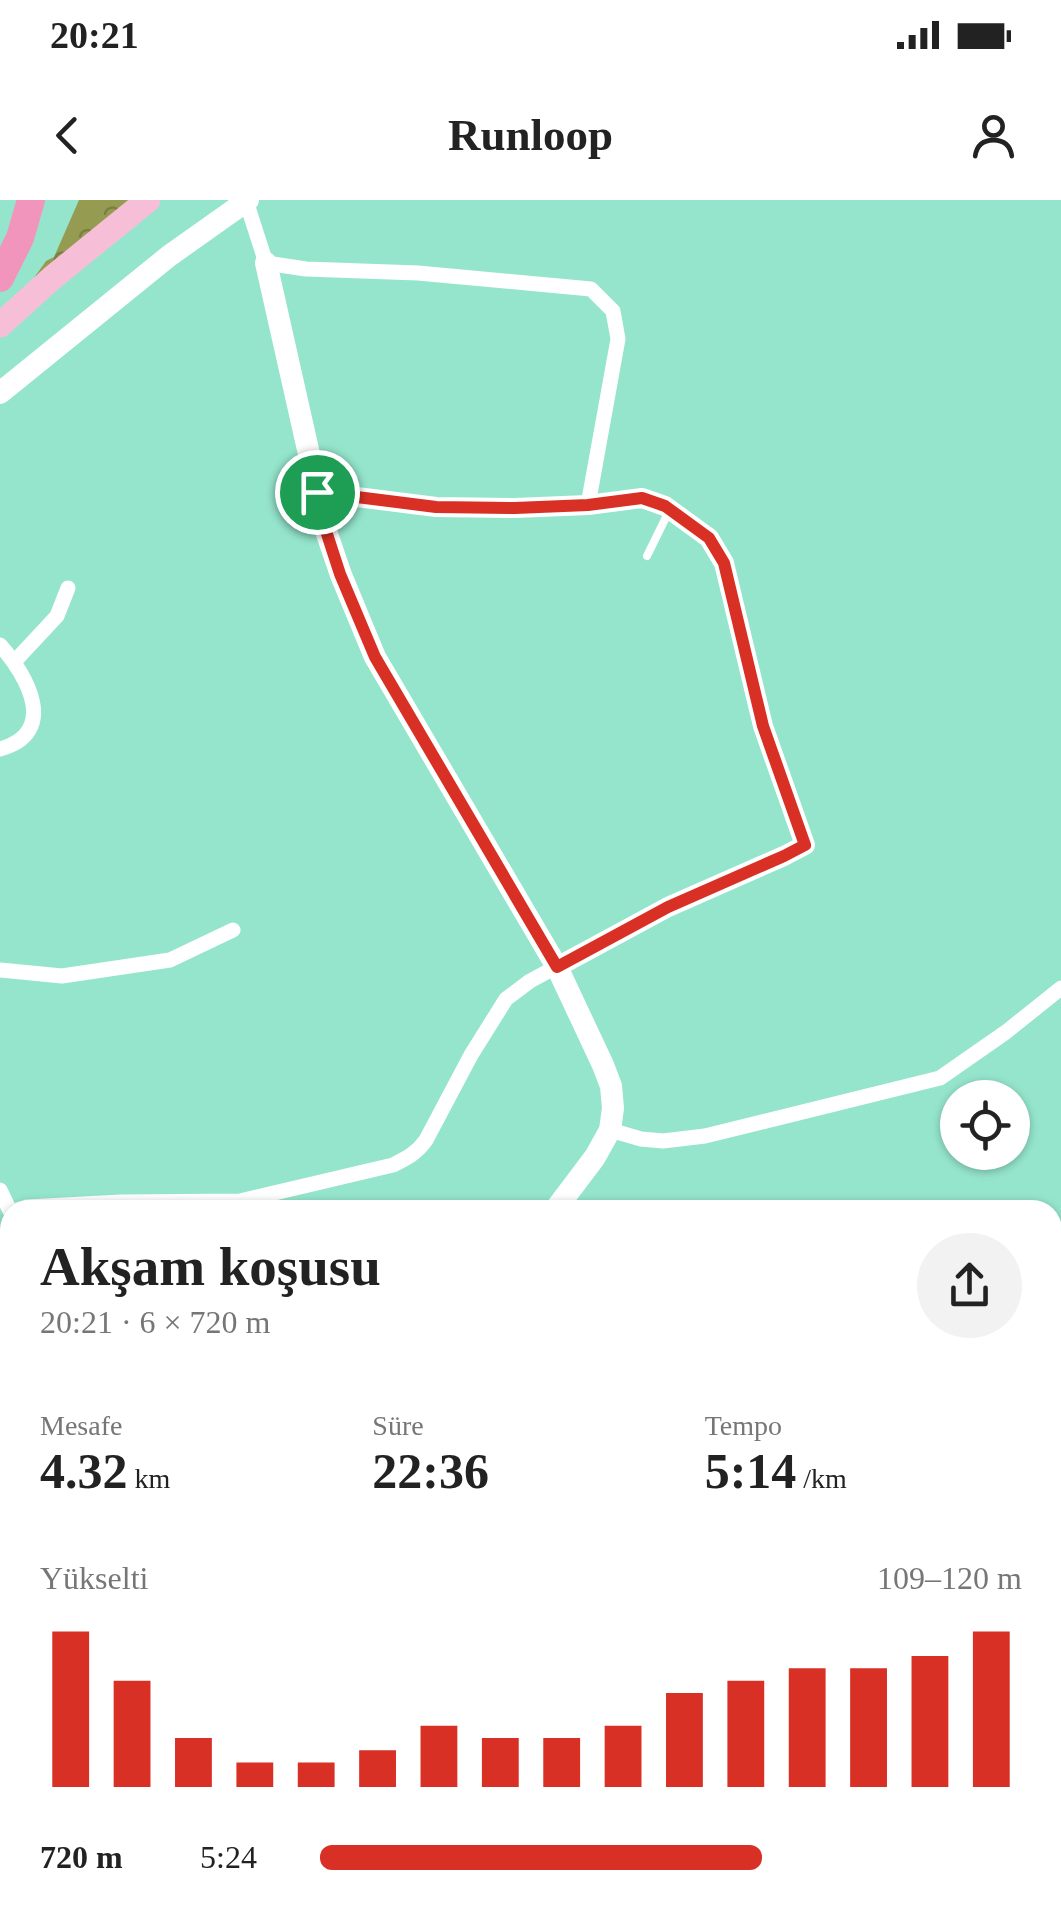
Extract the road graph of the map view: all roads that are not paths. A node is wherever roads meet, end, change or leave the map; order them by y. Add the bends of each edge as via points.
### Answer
1 (31, 200) edge
2 (148, 200) edge
3 (247, 201) edge
4 (266, 264) junction
5 (0, 278) edge
6 (0, 325) edge
7 (0, 393) edge
8 (317, 492) junction
9 (588, 505) junction
10 (670, 509) junction
11 (647, 556) dead end
12 (68, 588) dead end
13 (0, 646) edge
14 (14, 661) junction
15 (0, 749) edge
16 (233, 930) dead end
17 (557, 967) junction
18 (0, 970) edge
19 (1061, 988) edge
20 (610, 1130) junction
21 (244, 1200) edge
22 (563, 1200) edge

1 - 5 highway
2 - 6 main road
3 - 4 street
3 - 7 street
4 - 8 street
4 - 9 street via 591,289 613,311 618,339
8 - 9 street via 436,507
8 - 17 street via 340,574 375,657
9 - 10 street via 642,498
10 - 11 lane
10 - 17 street via 709,538 724,563 763,726 805,845
12 - 14 street via 57,616
13 - 14 street
14 - 15 street via 36,716 23,738
16 - 18 street via 170,960 62,976
17 - 20 street via 611,1086
17 - 21 street via 506,999 419,1150 393,1165
19 - 20 street via 940,1078 706,1136 664,1141
20 - 22 street

